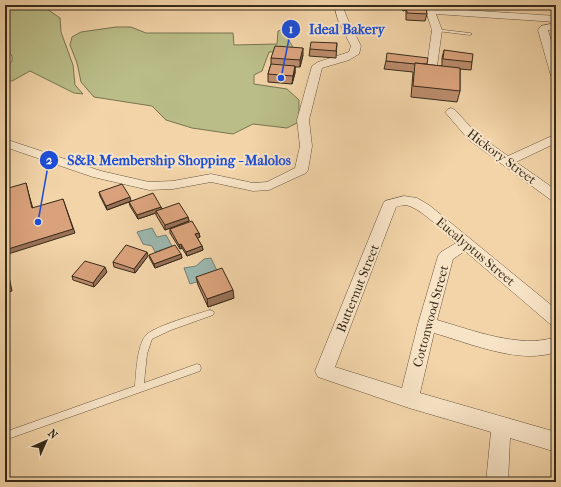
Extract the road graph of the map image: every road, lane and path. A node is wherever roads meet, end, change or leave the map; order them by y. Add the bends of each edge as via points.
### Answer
1 (338, 5) edge
2 (429, 8) edge
3 (556, 19) edge
4 (556, 26) edge
5 (436, 30) junction
6 (470, 34) dead end
7 (431, 73) edge
8 (556, 76) edge
9 (451, 112) dead end
10 (556, 138) edge
11 (5, 143) edge
12 (507, 162) junction
13 (556, 197) edge
14 (390, 204) joint
15 (467, 243) junction
16 (210, 313) dead end
17 (556, 319) edge
18 (427, 324) junction
19 (556, 344) edge
20 (197, 368) dead end
21 (139, 389) junction
22 (409, 399) junction
23 (501, 426) junction
24 (5, 436) edge
25 (556, 442) edge
26 (497, 482) edge

1 - 11 street via 356,46 354,54 346,59 317,66 302,120 306,146 301,170 269,186 253,187 211,178 173,185 149,186 98,174
2 - 3 street
2 - 5 street
4 - 8 street via 543,30
5 - 6 lane
5 - 7 street
9 - 12 street, Hickory Street via 473,137
10 - 12 street
12 - 13 street, Hickory Street
14 - 15 street, Eucalyptus Street via 401,199 414,201
14 - 22 street, Butternut Street via 324,371
15 - 17 street, Eucalyptus Street
15 - 18 street, Cottonwood Street via 446,256
16 - 21 lane via 149,338 145,345
18 - 19 street via 510,347 532,348
18 - 22 street, Cottonwood Street
20 - 21 lane
21 - 24 lane
22 - 23 street
23 - 25 street
23 - 26 street

